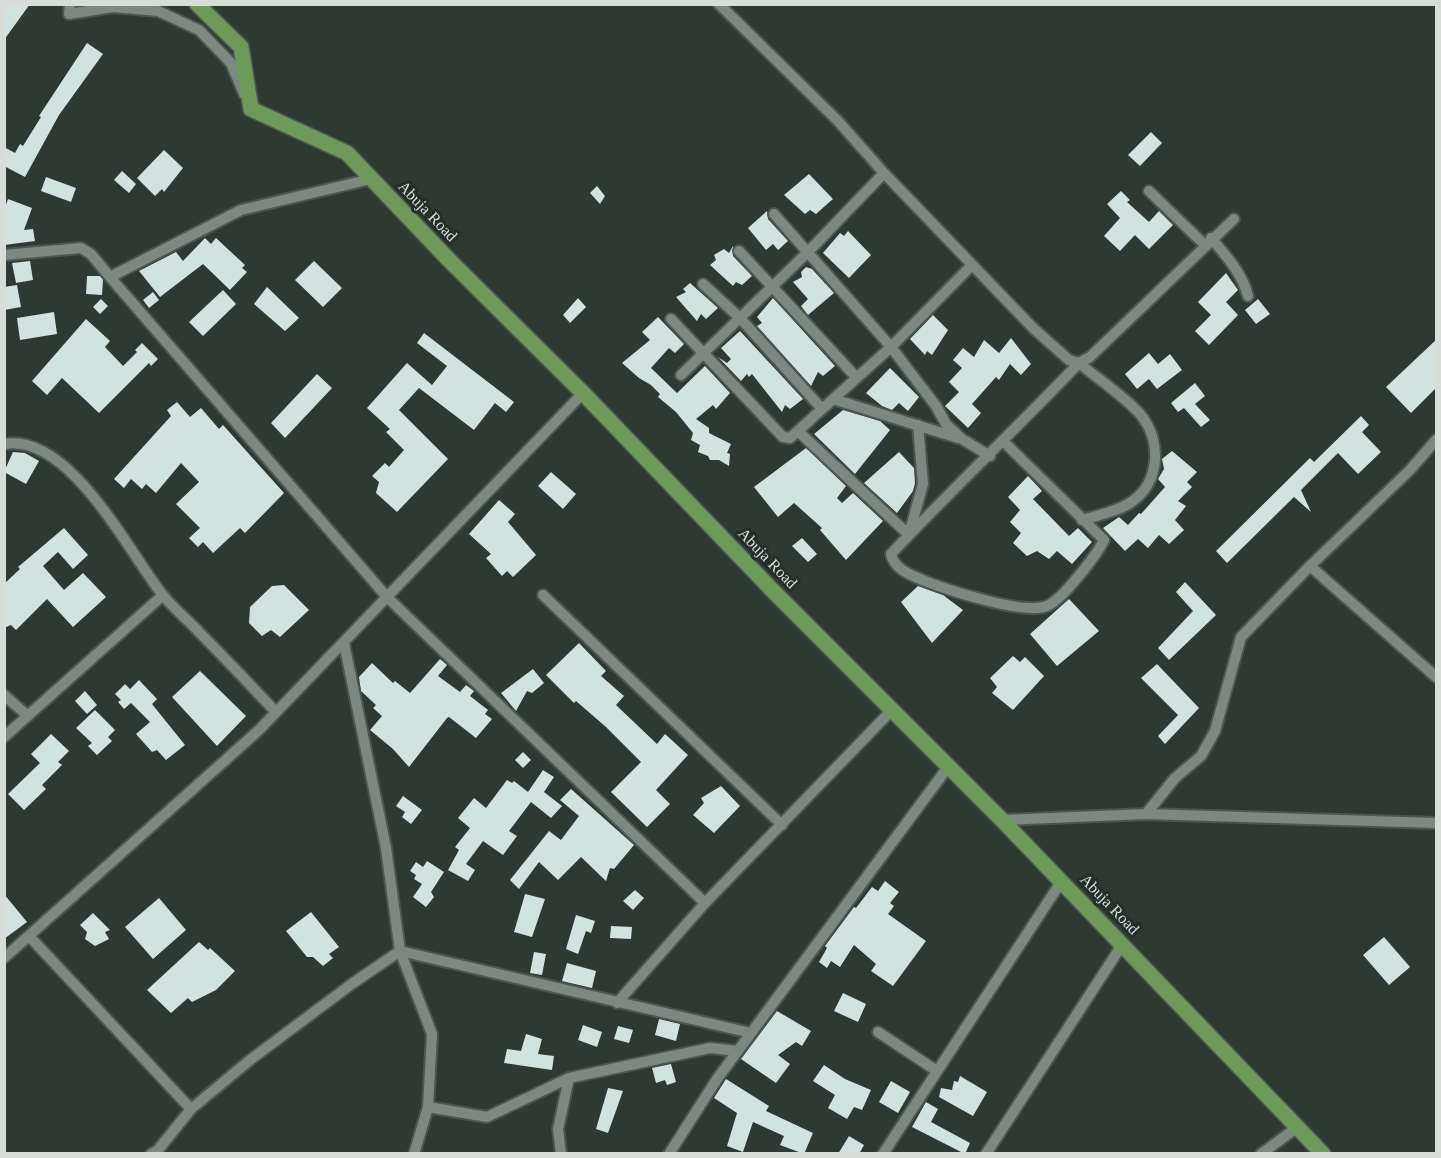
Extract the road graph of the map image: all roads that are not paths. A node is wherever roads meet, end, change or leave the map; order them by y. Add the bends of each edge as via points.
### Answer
1 (70, 4) edge
2 (196, 4) edge
3 (719, 4) edge
4 (251, 109) junction
5 (884, 173) junction
6 (371, 179) junction
7 (1149, 191) dead end
8 (774, 214) dead end
9 (1234, 219) dead end
10 (1208, 242) junction
11 (739, 251) dead end
12 (808, 252) junction
13 (4, 255) edge
14 (972, 265) junction
15 (110, 277) junction
16 (703, 284) dead end
17 (773, 286) junction
18 (1248, 296) dead end
19 (740, 318) junction
20 (671, 319) dead end
21 (891, 347) junction
22 (704, 353) junction
23 (1079, 363) junction
24 (681, 375) dead end
25 (856, 377) junction
26 (583, 393) junction
27 (833, 399) junction
28 (822, 409) junction
29 (918, 425) junction
30 (798, 431) junction
31 (962, 439) junction
32 (1437, 440) edge
33 (1004, 442) junction
34 (4, 444) edge
35 (990, 456) junction
36 (1082, 520) junction
37 (909, 535) junction
38 (1310, 566) junction
39 (163, 595) junction
40 (543, 596) dead end
41 (387, 597) junction
42 (344, 643) junction
43 (1437, 677) edge
44 (4, 695) edge
45 (892, 710) junction
46 (276, 712) junction
47 (28, 716) junction
48 (4, 737) edge
49 (948, 767) junction
50 (1146, 814) junction
51 (1002, 820) junction
52 (1437, 823) edge
53 (782, 825) junction
54 (1061, 882) junction
55 (705, 903) junction
56 (29, 936) junction
57 (1122, 945) junction
58 (400, 951) junction
59 (4, 958) edge
60 (616, 1002) junction
61 (878, 1032) dead end
62 (751, 1033) junction
63 (738, 1051) junction
64 (937, 1071) junction
65 (569, 1078) junction
66 (428, 1107) junction
67 (191, 1109) junction
68 (1299, 1126) junction
69 (156, 1152) edge
70 (414, 1154) edge
71 (561, 1154) edge
72 (669, 1154) edge
73 (883, 1154) edge
74 (986, 1154) edge
75 (1261, 1154) edge
76 (1323, 1154) edge

1 - 4 street via 69,14 113,7 158,11 199,30 231,63
2 - 4 main road via 241,47
3 - 5 street via 838,121
4 - 6 main road, Abuja Road via 347,153
5 - 12 street
5 - 14 street
6 - 15 street via 241,210
6 - 26 main road, Abuja Road
7 - 10 street
8 - 12 street
9 - 10 street
10 - 18 street via 1234,266
10 - 23 street via 1090,357
11 - 17 street
12 - 17 street
12 - 21 street
13 - 15 street via 81,248
14 - 21 street
14 - 23 street via 1033,328 1069,360
15 - 41 street
16 - 19 street
17 - 19 street
17 - 25 street
19 - 22 street
19 - 28 street
20 - 22 street
21 - 25 street
21 - 31 street via 946,424
22 - 24 street
22 - 30 street via 783,437 790,438
23 - 33 street
23 - 36 street via 1139,413 1155,436 1156,457 1142,493 1113,511
25 - 27 street
26 - 41 street
26 - 45 main road, Abuja Road
27 - 28 street
27 - 29 street
28 - 30 street
29 - 31 street
29 - 37 street via 923,484
30 - 37 street
31 - 35 street
32 - 38 street
33 - 35 street
33 - 36 street
34 - 39 street via 16,442 37,447 92,493
35 - 37 street
36 - 37 street via 1104,540 1058,599 1045,607 1002,606 907,573 892,561 891,554
38 - 43 street
38 - 50 street via 1241,637 1215,731 1201,756 1175,778
39 - 46 street
39 - 47 street
40 - 53 street
41 - 42 street
41 - 55 street
42 - 46 street
42 - 58 street via 386,848
44 - 47 street
45 - 49 main road, Abuja Road
45 - 53 street
46 - 56 street
47 - 48 street
49 - 51 main road, Abuja Road
49 - 62 street
50 - 51 street
50 - 52 street
51 - 54 main road, Abuja Road
53 - 55 street
54 - 57 main road, Abuja Road
54 - 64 street
55 - 60 street
56 - 59 street
56 - 67 street
57 - 68 main road, Abuja Road
57 - 74 street
58 - 60 street
58 - 66 street via 432,1034
58 - 67 street via 259,1053
60 - 62 street
61 - 64 street
62 - 63 street
63 - 65 street via 710,1048
63 - 72 street
64 - 73 street
65 - 66 street via 488,1117
65 - 71 street via 558,1129
66 - 70 street
67 - 69 street
68 - 75 street
68 - 76 main road, Abuja Road

